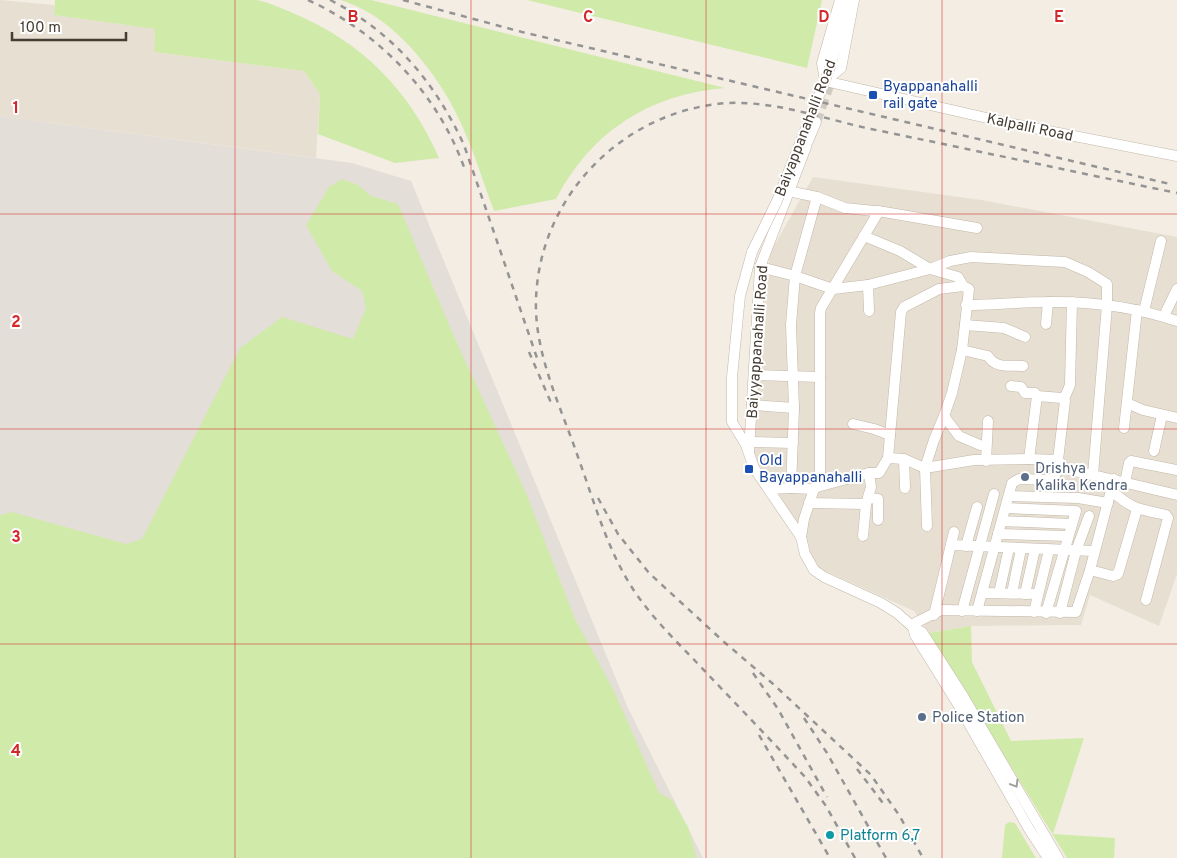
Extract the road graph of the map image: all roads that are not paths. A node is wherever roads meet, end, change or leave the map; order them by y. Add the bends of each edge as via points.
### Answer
1 (840, 0) edge
2 (848, 0) edge
3 (854, 0) edge
4 (841, 68) junction
5 (830, 79) junction
6 (850, 87) junction
7 (816, 122) tunnel mouth
8 (1177, 156) edge
9 (788, 191) junction
10 (817, 197) junction
11 (878, 211) junction
12 (977, 228) dead end
13 (864, 236) junction
14 (1161, 241) dead end
15 (760, 267) junction
16 (930, 269) junction
17 (795, 276) junction
18 (868, 285) junction
19 (963, 286) junction
20 (1177, 288) edge
21 (833, 289) junction
22 (1048, 302) junction
23 (1072, 302) junction
24 (966, 305) junction
25 (1107, 305) junction
26 (869, 311) dead end
27 (1140, 311) junction
28 (1164, 316) junction
29 (1177, 320) edge
30 (1046, 324) dead end
31 (965, 325) junction
32 (1025, 338) dead end
33 (962, 350) junction
34 (1023, 366) dead end
35 (754, 375) junction
36 (793, 376) junction
37 (820, 377) junction
38 (1011, 386) dead end
39 (1037, 396) junction
40 (1064, 399) junction
41 (1127, 404) junction
42 (752, 405) junction
43 (794, 408) junction
44 (1162, 415) junction
45 (944, 416) junction
46 (1177, 418) edge
47 (988, 421) dead end
48 (853, 424) dead end
49 (1124, 428) dead end
50 (890, 434) junction
51 (750, 442) junction
52 (793, 443) junction
53 (980, 445) dead end
54 (1154, 451) dead end
55 (749, 454) junction
56 (888, 458) junction
57 (904, 459) junction
58 (1029, 459) junction
59 (986, 461) junction
60 (1060, 463) junction
61 (925, 468) junction
62 (1177, 470) edge
63 (869, 473) junction
64 (1093, 476) junction
65 (1125, 483) junction
66 (1113, 485) junction
67 (817, 487) junction
68 (791, 488) junction
69 (905, 488) dead end
70 (769, 489) junction
71 (994, 494) dead end
72 (1177, 495) edge
73 (1009, 496) junction
74 (867, 501) junction
75 (809, 503) junction
76 (1108, 503) junction
77 (977, 507) dead end
78 (1006, 508) junction
79 (1137, 509) junction
80 (1089, 516) junction
81 (1104, 517) junction
82 (878, 520) dead end
83 (1073, 520) junction
84 (1002, 521) junction
85 (927, 526) dead end
86 (954, 532) dead end
87 (998, 534) junction
88 (863, 536) dead end
89 (1068, 536) junction
90 (801, 537) junction
91 (951, 545) junction
92 (966, 546) junction
93 (980, 547) junction
94 (994, 548) junction
95 (1009, 548) junction
96 (1021, 549) junction
97 (1035, 550) junction
98 (1049, 550) junction
99 (1064, 551) junction
100 (1076, 551) junction
101 (1094, 551) junction
102 (1090, 570) junction
103 (982, 592) junction
104 (999, 593) junction
105 (1012, 593) junction
106 (1025, 594) junction
107 (1038, 594) junction
108 (1146, 600) dead end
109 (962, 611) junction
110 (977, 611) junction
111 (1034, 612) junction
112 (1046, 613) junction
113 (1060, 613) junction
114 (934, 615) junction
115 (912, 626) junction
116 (998, 764) junction
117 (1048, 858) edge
118 (1058, 858) edge

1 - 5 street via 822,63
2 - 55 street, Baiyappanahalli Road, bridge via 831,65 777,201 752,252 740,296 732,377 732,422
3 - 4 street, Baiyappanahalli Road
4 - 5 street, Baiyappanahalli Road
4 - 6 street
5 - 6 street, Kalpalli Road
6 - 8 street, Kalpalli Road via 1013,124
7 - 9 street, Baiyyappanahalli Road
9 - 10 street
9 - 15 street, Baiyyappanahalli Road
10 - 11 street via 845,208
10 - 17 street
11 - 12 street
11 - 13 street
13 - 16 street via 900,251
13 - 21 street
14 - 27 street
15 - 17 street
15 - 35 street, Baiyyappanahalli Road
16 - 18 street
16 - 19 street via 958,277
16 - 25 street via 971,257 1065,262 1107,284
17 - 21 street
17 - 36 street via 791,325
18 - 21 street
18 - 26 street
19 - 24 street via 969,289
19 - 50 street via 939,289 904,307 901,312
20 - 28 street
21 - 37 street via 820,313
22 - 23 street
22 - 24 street
22 - 30 street
23 - 25 street
23 - 40 street via 1070,385
24 - 31 street
25 - 27 street
25 - 64 street
27 - 28 street
27 - 41 street
28 - 29 street
31 - 32 street via 1004,328
31 - 33 street
33 - 34 street via 988,356 996,365
33 - 45 street
35 - 36 street
35 - 42 street, Baiyyappanahalli Road
36 - 37 street
36 - 43 street
37 - 67 street
38 - 39 street via 1021,386 1025,393
39 - 40 street
39 - 58 street
40 - 60 street
41 - 44 street
41 - 49 street
42 - 43 street
42 - 51 street, Baiyyappanahalli Road
43 - 52 street
44 - 46 street
44 - 54 street
45 - 53 street via 959,436
45 - 61 street
47 - 59 street
48 - 50 street
50 - 56 street
51 - 52 street
51 - 55 street, Baiyyappanahalli Road
52 - 68 street
55 - 70 street via 754,468
56 - 57 street
56 - 63 street via 879,473
57 - 61 street
57 - 69 street
58 - 59 street
58 - 60 street
59 - 61 street
60 - 64 street via 1066,469
60 - 73 street via 1051,480 1016,480
61 - 85 street
62 - 65 street via 1131,461
63 - 67 street
63 - 74 street via 871,487
64 - 66 street
65 - 66 street
65 - 72 street
66 - 76 street
66 - 79 street via 1124,502
67 - 68 street
67 - 75 street
68 - 70 street
70 - 90 street
71 - 93 street
73 - 76 street via 1078,498
73 - 78 street
74 - 75 street
74 - 82 street via 878,499
74 - 88 street
75 - 90 street
76 - 81 street
77 - 92 street
78 - 83 street via 1074,510
78 - 84 street
79 - 102 street via 1118,574 1113,576
79 - 108 street via 1168,518
80 - 81 street
80 - 83 street
80 - 100 street
81 - 101 street
83 - 84 street
83 - 89 street
84 - 87 street
86 - 91 street
87 - 89 street
87 - 94 street
89 - 99 street
90 - 115 street via 805,554 814,570 881,603
91 - 92 street
91 - 114 street
92 - 93 street
93 - 94 street
93 - 109 street
94 - 95 street
94 - 103 street
95 - 96 street
95 - 104 street
96 - 97 street
96 - 105 street
97 - 98 street
97 - 106 street
98 - 99 street
98 - 107 street
99 - 100 street
99 - 112 street
100 - 101 street
100 - 113 street
101 - 102 street
102 - 113 street via 1077,611
103 - 104 street
103 - 110 street
104 - 105 street
105 - 106 street
106 - 107 street
107 - 111 street
109 - 110 street
109 - 114 street via 941,610
110 - 111 street
111 - 112 street
112 - 113 street
114 - 115 street
115 - 116 street via 914,635
116 - 117 street via 1030,830
116 -> 118 street

